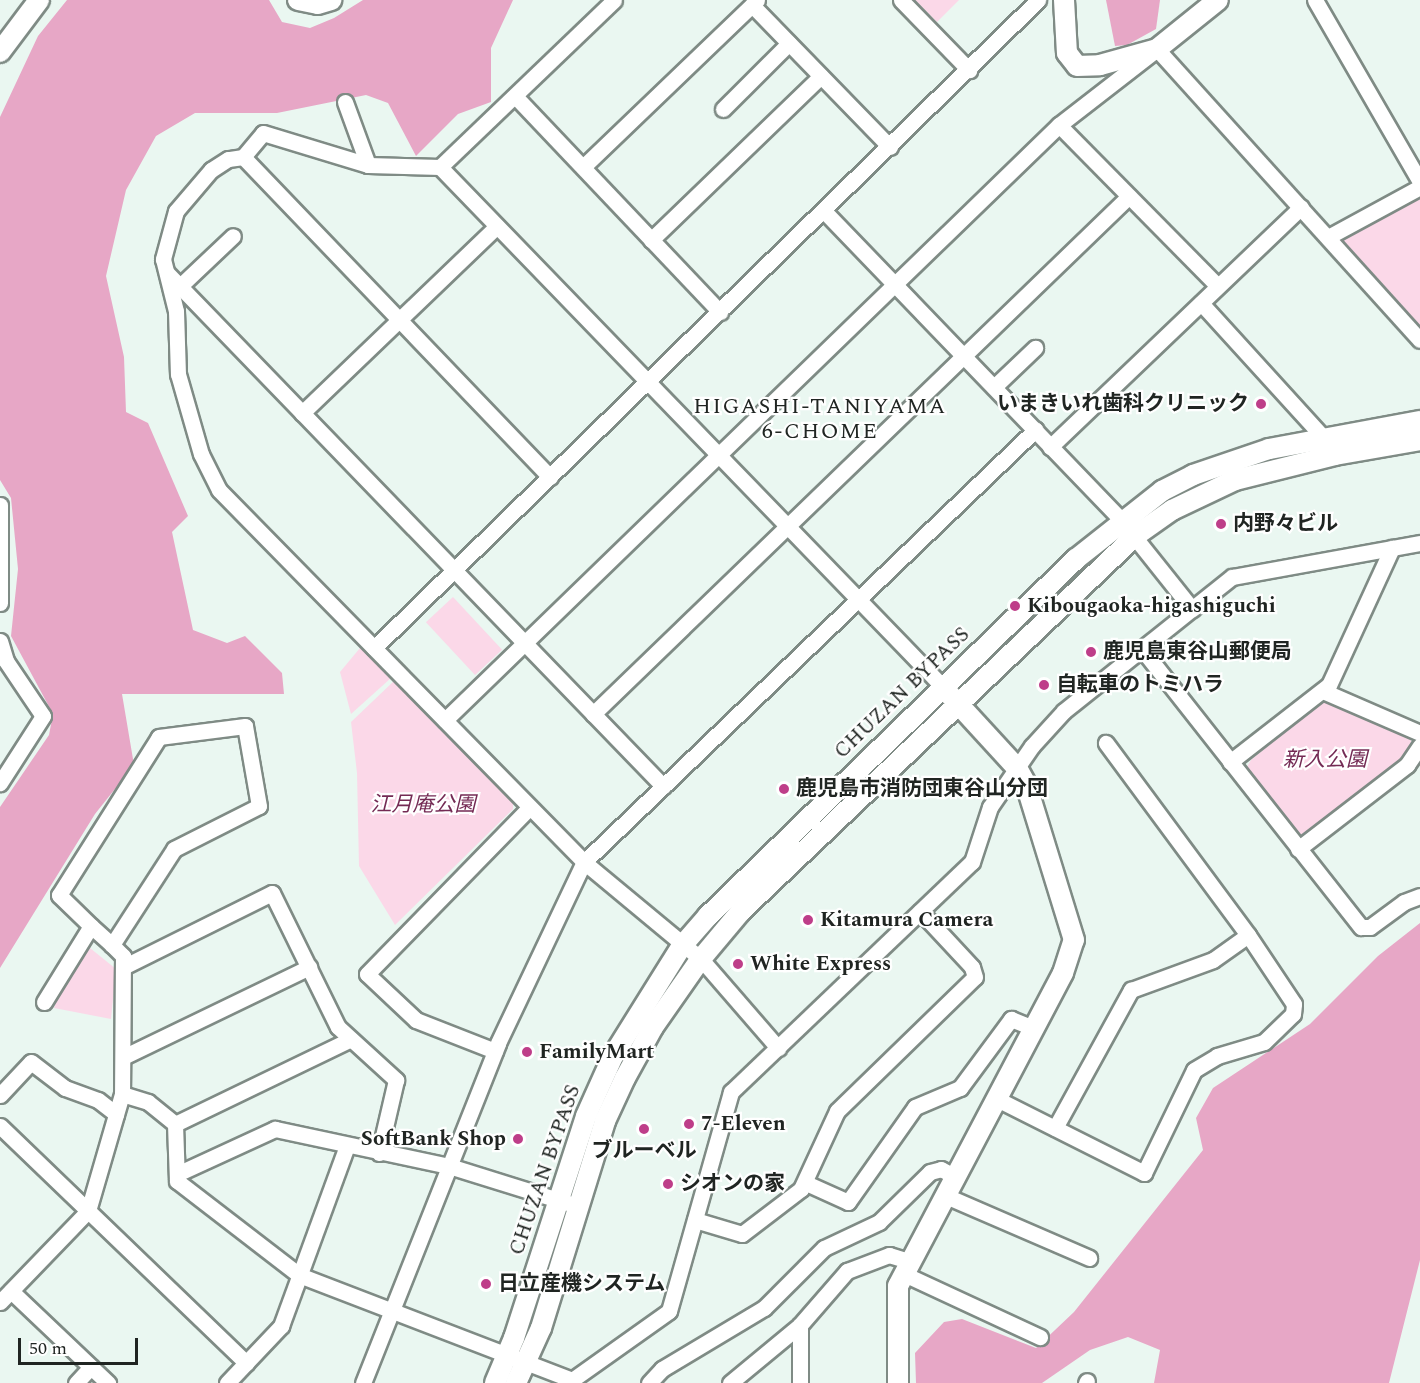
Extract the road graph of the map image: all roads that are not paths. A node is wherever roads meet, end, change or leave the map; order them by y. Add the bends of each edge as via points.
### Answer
1 (39, 0) edge
2 (298, 0) edge
3 (331, 0) edge
4 (614, 0) edge
5 (901, 0) edge
6 (1064, 0) edge
7 (1218, 0) edge
8 (1315, 0) edge
9 (1043, 1) edge
10 (755, 2) edge
11 (789, 43) junction
12 (1157, 49) junction
13 (0, 52) edge
14 (969, 70) junction
15 (821, 76) junction
16 (515, 96) junction
17 (345, 102) dead end
18 (723, 109) dead end
19 (1059, 125) junction
20 (890, 147) junction
21 (243, 158) junction
22 (368, 165) junction
23 (583, 167) junction
24 (441, 168) junction
25 (1420, 184) edge
26 (1130, 196) junction
27 (1301, 207) junction
28 (824, 211) junction
29 (497, 226) junction
30 (233, 236) dead end
31 (1328, 237) junction
32 (651, 240) junction
33 (165, 272) junction
34 (895, 284) junction
35 (1218, 286) junction
36 (179, 287) junction
37 (1201, 303) junction
38 (720, 312) junction
39 (399, 320) junction
40 (1420, 340) edge
41 (1035, 348) dead end
42 (964, 356) junction
43 (648, 382) junction
44 (994, 387) junction
45 (302, 413) junction
46 (1420, 421) edge
47 (1035, 430) junction
48 (1420, 440) edge
49 (1330, 446) junction
50 (1050, 447) junction
51 (718, 455) junction
52 (550, 477) junction
53 (0, 505) edge
54 (1121, 520) junction
55 (787, 526) junction
56 (1135, 536) junction
57 (1420, 543) edge
58 (1392, 548) junction
59 (454, 570) junction
60 (858, 599) junction
61 (0, 603) edge
62 (1192, 609) junction
63 (0, 641) edge
64 (525, 643) junction
65 (374, 648) junction
66 (1143, 649) junction
67 (942, 686) junction
68 (1323, 691) junction
69 (958, 703) junction
70 (593, 714) junction
71 (445, 720) junction
72 (1420, 733) edge
73 (1106, 742) dead end
74 (1420, 746) edge
75 (1230, 762) junction
76 (1017, 768) junction
77 (0, 783) edge
78 (663, 786) junction
79 (530, 807) junction
80 (1298, 849) junction
81 (584, 862) junction
82 (1420, 896) edge
83 (920, 911) junction
84 (91, 926) junction
85 (1248, 935) junction
86 (685, 943) junction
87 (112, 945) junction
88 (701, 959) junction
89 (125, 966) junction
90 (309, 967) junction
91 (44, 1002) dead end
92 (1033, 1028) junction
93 (351, 1039) junction
94 (778, 1048) junction
95 (495, 1051) junction
96 (123, 1057) junction
97 (122, 1094) junction
98 (0, 1095) edge
99 (995, 1098) junction
100 (116, 1114) junction
101 (175, 1124) junction
102 (0, 1126) edge
103 (1055, 1128) junction
104 (347, 1146) junction
105 (379, 1153) junction
106 (449, 1167) junction
107 (177, 1174) junction
108 (957, 1178) junction
109 (806, 1183) junction
110 (946, 1196) junction
111 (556, 1199) junction
112 (578, 1206) junction
113 (88, 1211) junction
114 (695, 1220) junction
115 (1089, 1258) dead end
116 (906, 1267) junction
117 (299, 1275) junction
118 (5, 1296) edge
119 (392, 1310) junction
120 (800, 1325) junction
121 (1040, 1336) dead end
122 (507, 1354) junction
123 (527, 1362) junction
124 (246, 1363) junction
125 (91, 1367) junction
126 (743, 1378) edge
127 (76, 1383) edge
128 (108, 1383) edge
129 (227, 1383) edge
130 (363, 1383) edge
131 (495, 1383) edge
132 (516, 1383) edge
133 (649, 1383) edge
134 (730, 1383) edge
135 (800, 1383) edge
136 (898, 1383) edge

1 - 13 street
2 - 3 street via 318,4
4 - 16 street
5 - 14 street
6 - 12 street via 1068,53 1077,66 1100,65
7 - 12 street
8 - 25 street
9 - 14 street
10 - 11 street
10 - 23 street
11 - 15 street
11 - 18 street
12 - 19 street
12 - 27 street
14 - 20 street
15 - 20 street
15 - 32 street
16 - 23 street
16 - 24 street
17 - 22 street
19 - 26 street
19 - 34 street
20 - 28 street
21 - 22 street via 262,133
21 - 33 street via 235,156 219,163 176,211 164,250
21 - 39 street
22 - 24 street
23 - 32 street
24 - 29 street
25 - 31 street
26 - 35 street
26 - 42 street
27 - 31 street
27 - 35 street
28 - 34 street
28 - 38 street
29 - 39 street
29 - 43 street
30 - 36 street
31 - 40 street
32 - 38 street
33 - 36 street
33 - 65 street via 176,311 178,374 209,474 219,490
34 - 42 street
34 - 51 street
35 - 37 street
36 - 45 street
37 - 49 street
37 - 50 street
38 - 43 street
39 - 45 street
39 - 52 street
41 - 44 street
42 - 44 street
42 - 55 street
43 - 51 street
43 - 52 street
44 - 47 street
45 - 59 street
46 - 49 street, CHUZAN BYPASS
47 - 50 street
47 - 60 street
48 - 49 street, CHUZAN BYPASS
49 - 54 street, CHUZAN BYPASS via 1269,450 1193,475
49 - 56 street, CHUZAN BYPASS via 1235,480 1172,510
50 - 54 street
51 - 55 street
51 - 64 street
52 - 59 street
53 - 61 street
54 - 56 street
54 - 67 street, CHUZAN BYPASS
55 - 60 street
55 - 70 street
56 - 62 street
56 - 69 street, CHUZAN BYPASS
57 - 58 street
58 - 62 street via 1232,577
58 - 68 street
59 - 64 street
59 - 65 street
60 - 67 street
60 - 78 street
62 - 66 street
63 - 77 street via 6,661 43,716
64 - 70 street
64 - 71 street
65 - 71 street
66 - 75 street
66 - 76 street via 1064,711
67 - 69 street
67 - 86 street, CHUZAN BYPASS via 715,908
68 - 72 street
68 - 75 street
69 - 76 street
69 - 88 street, CHUZAN BYPASS via 741,911
70 - 78 street
71 - 79 street
73 - 85 street
74 - 80 street via 1407,765
75 - 80 street
76 - 83 street via 990,807 972,862
76 - 92 street via 1026,784 1074,940 1071,957
78 - 81 street
79 - 81 street
79 - 95 street via 367,974 416,1020
80 - 82 street via 1361,927 1370,927 1404,902
81 - 86 street
81 - 95 street
83 - 94 street
83 - 109 street via 972,967 975,977 837,1111
84 - 87 street
84 - 87 street via 59,895 159,737 245,726 259,806 174,849
84 - 91 street
85 - 103 street via 1213,960 1131,990
85 - 103 street via 1294,1004 1293,1014 1264,1042 1218,1056 1194,1070 1144,1173
86 - 88 street
86 - 111 street, CHUZAN BYPASS via 613,1056
87 - 89 street via 123,956
88 - 94 street
88 - 112 street, CHUZAN BYPASS via 652,1027 625,1078 605,1121
89 - 90 street via 272,893
89 - 96 street
90 - 93 street via 338,1027
90 - 96 street
92 - 99 street
92 - 109 street via 1011,1019 960,1088 915,1107 848,1203
93 - 101 street
93 - 105 street via 396,1080
94 - 114 street via 732,1092
95 - 106 street
96 - 97 street
97 - 100 street
97 - 101 street via 148,1102
98 - 100 street via 31,1062 65,1088 98,1100
99 - 103 street
99 - 108 street
100 - 113 street
101 - 107 street
102 - 113 street
104 - 105 street
104 - 107 street via 275,1129
104 - 117 street
105 - 106 street
106 - 111 street
106 - 119 street
107 - 117 street via 177,1181
108 - 110 street
108 - 133 street via 941,1169 930,1172 879,1222 824,1248 764,1308 670,1364
109 - 114 street via 742,1234
110 - 115 street
110 - 116 street
111 - 112 street
111 - 122 street, CHUZAN BYPASS
112 - 123 street, CHUZAN BYPASS
113 - 118 street
113 - 124 street
114 - 123 street via 669,1311 572,1380
116 - 120 street via 889,1255 847,1271
116 - 121 street
116 - 136 street via 897,1306
117 - 119 street
117 - 124 street via 281,1326
118 - 125 street
119 - 122 street
119 - 130 street
120 - 126 street
120 - 135 street
122 - 123 street
122 - 131 street, CHUZAN BYPASS
123 - 132 street, CHUZAN BYPASS
124 - 129 street
125 - 127 street
125 - 128 street
126 - 134 street

